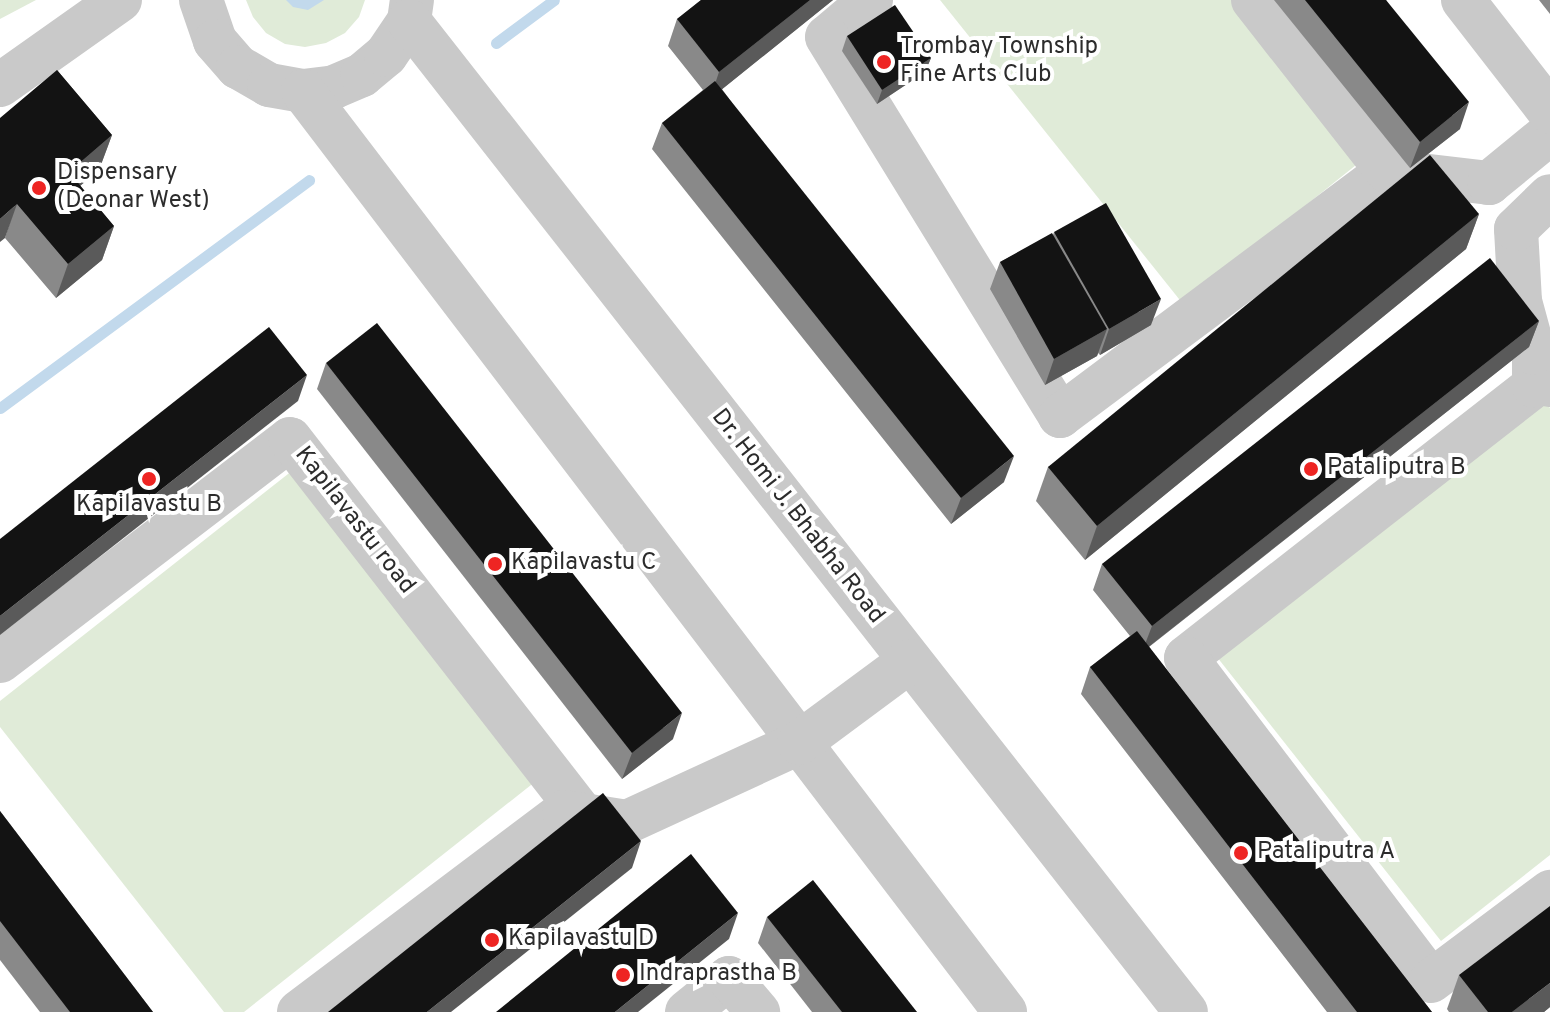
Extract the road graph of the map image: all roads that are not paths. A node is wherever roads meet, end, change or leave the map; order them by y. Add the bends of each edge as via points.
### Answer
1 (120, 0) edge
2 (201, 0) edge
3 (871, 0) edge
4 (1253, 0) edge
5 (1463, 0) edge
6 (410, 11) edge
7 (0, 85) edge
8 (303, 91) junction
9 (1550, 112) edge
10 (1550, 133) edge
11 (1387, 171) junction
12 (1550, 196) edge
13 (1542, 386) edge
14 (0, 661) edge
15 (910, 661) junction
16 (799, 743) junction
17 (583, 815) junction
18 (1550, 892) edge
19 (299, 1012) edge
20 (687, 1012) edge
21 (758, 1012) edge
22 (1005, 1012) edge
23 (1186, 1012) edge

1 - 7 street
2 - 8 street via 215,41 238,67 269,85
3 - 11 street via 827,37 1060,416
4 - 11 street
5 - 9 street
6 - 8 street via 386,55 362,75 334,87
6 - 15 street, Dr. Homi J. Bhabha Road
8 - 16 street
10 - 11 street via 1489,183
12 - 13 street via 1516,229 1520,301
13 - 18 street via 1186,658 1431,981
14 - 17 street, Kapilavastu road via 290,439
15 - 16 street
15 - 23 street, Dr. Homi J. Bhabha Road
16 - 17 street via 627,822
16 - 22 street
17 - 19 street via 564,812
20 - 21 street via 729,978

